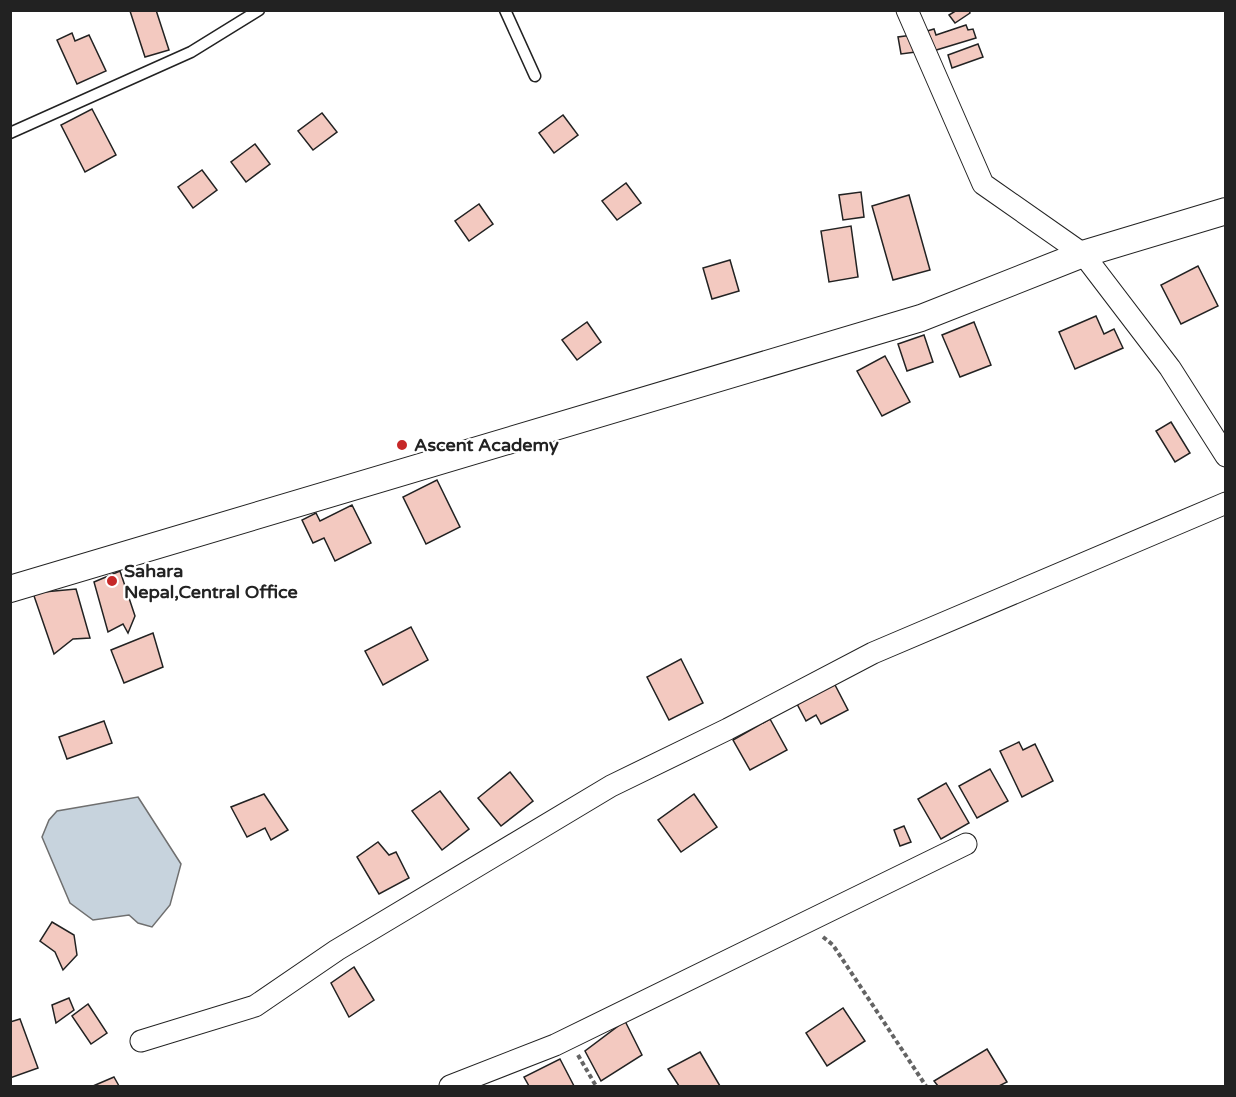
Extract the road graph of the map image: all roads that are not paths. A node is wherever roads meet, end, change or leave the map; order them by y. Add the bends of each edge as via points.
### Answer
1 (259, 10) edge
2 (505, 10) edge
3 (907, 10) edge
4 (536, 76) dead end
5 (10, 133) edge
6 (1226, 211) edge
7 (1083, 254) junction
8 (1226, 456) edge
9 (1226, 503) edge
10 (10, 589) edge
11 (966, 844) dead end
12 (141, 1041) dead end
13 (450, 1086) edge

1 - 5 lane via 191,52
2 - 4 lane
3 - 7 street via 983,184
6 - 7 street
7 - 8 street via 1170,368
7 - 10 street via 921,318
9 - 12 street via 873,653 611,786 337,950 255,1006
11 - 13 street via 568,1039

